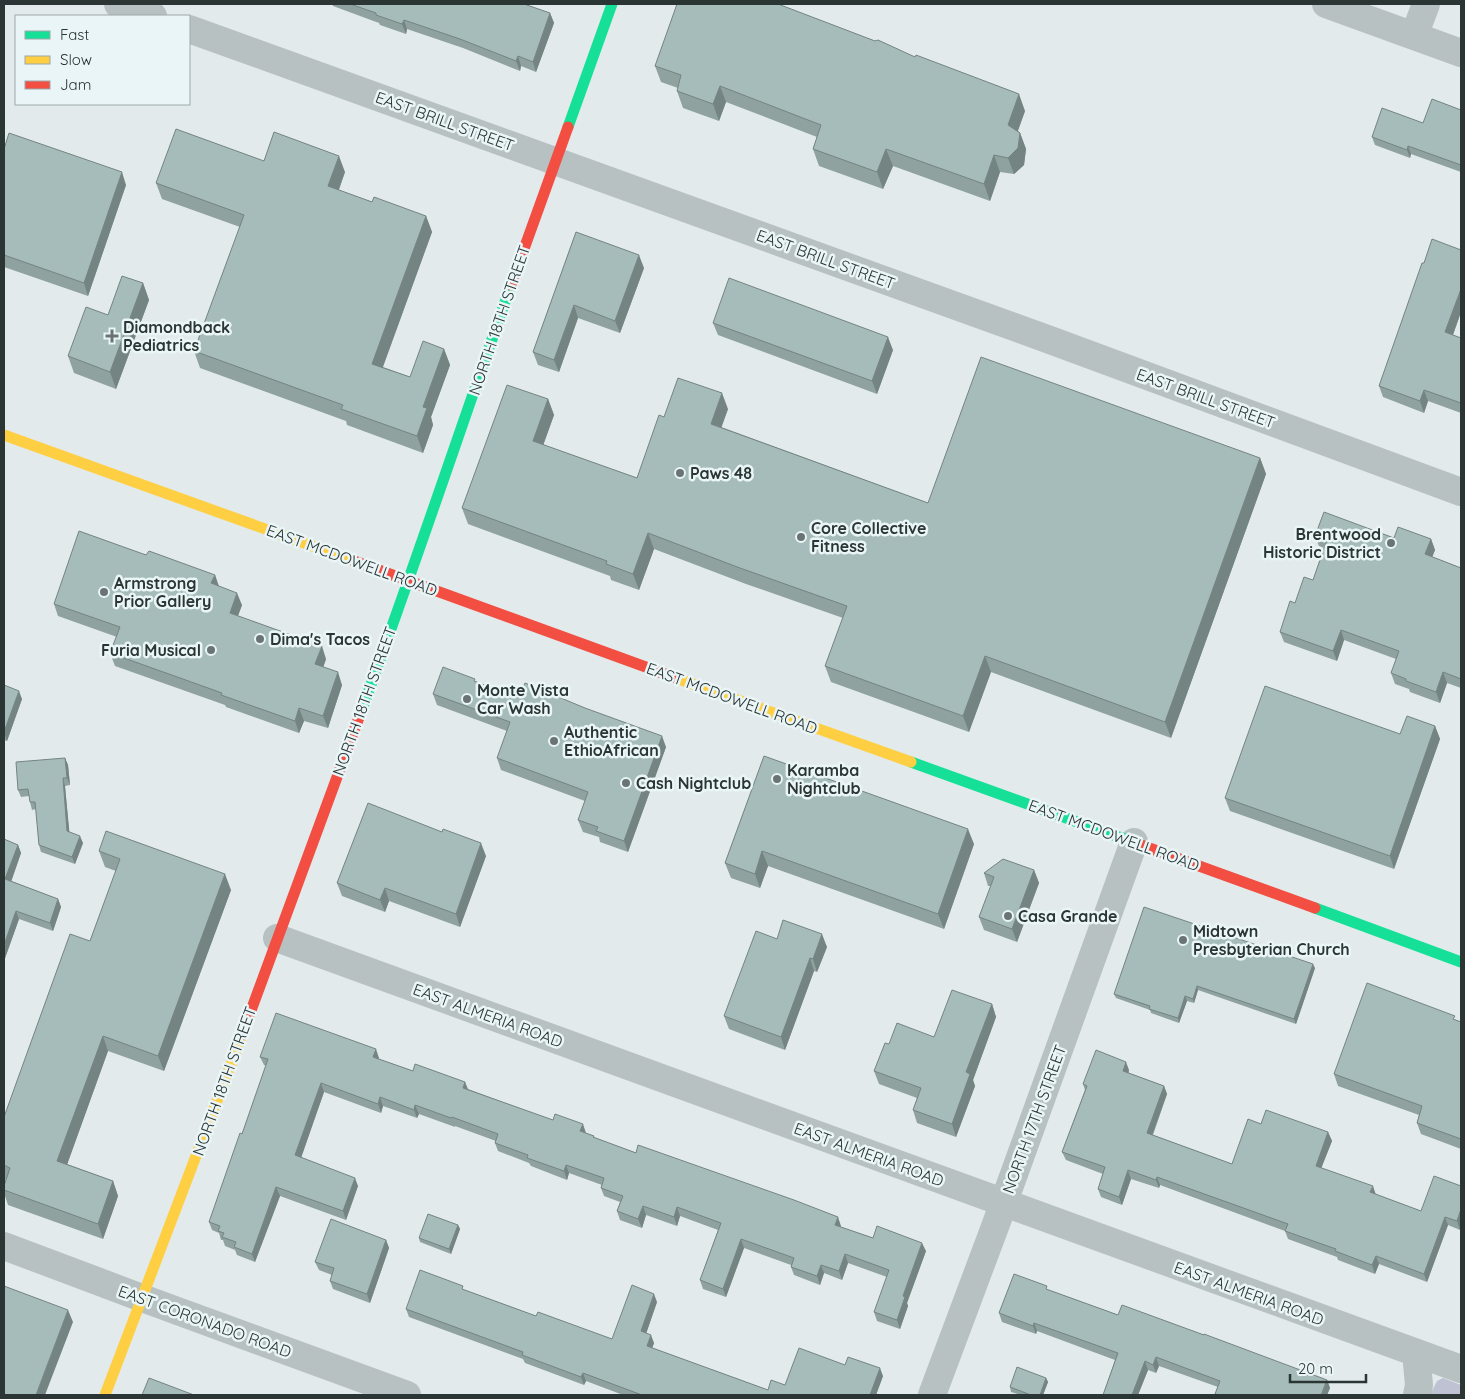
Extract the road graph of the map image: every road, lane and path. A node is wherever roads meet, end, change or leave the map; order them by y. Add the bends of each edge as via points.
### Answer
1 (118, 4) edge
2 (612, 4) edge
3 (1326, 4) edge
4 (1426, 4) edge
5 (150, 15) edge
6 (190, 29) edge
7 (1414, 36) junction
8 (1461, 53) edge
9 (555, 161) junction
10 (4, 435) edge
11 (1461, 492) edge
12 (407, 580) junction
13 (1134, 842) junction
14 (277, 938) junction
15 (1461, 962) edge
16 (1003, 1204) junction
17 (4, 1246) edge
18 (142, 1298) junction
19 (1416, 1353) junction
20 (1461, 1369) edge
21 (105, 1395) edge
22 (407, 1395) edge
23 (932, 1395) edge
24 (1417, 1395) edge

1 - 5 street
2 - 9 main road, NORTH 18TH STREET
3 - 7 street
4 - 7 street
6 - 9 street, EAST BRILL STREET
7 - 8 street
9 - 11 street, EAST BRILL STREET
9 - 12 main road, NORTH 18TH STREET
10 - 12 main road, EAST MCDOWELL ROAD
12 - 13 main road, EAST MCDOWELL ROAD
12 - 14 main road, NORTH 18TH STREET
13 - 15 main road, EAST MCDOWELL ROAD
13 - 16 street, NORTH 17TH STREET
14 - 16 street, EAST ALMERIA ROAD
14 - 18 main road, NORTH 18TH STREET
16 - 19 street, EAST ALMERIA ROAD
16 - 23 street, NORTH 17TH STREET
17 - 18 street, EAST CORONADO ROAD
18 - 21 main road, NORTH 18TH STREET
18 - 22 street, EAST CORONADO ROAD
19 - 20 street, EAST ALMERIA ROAD
19 - 24 street

